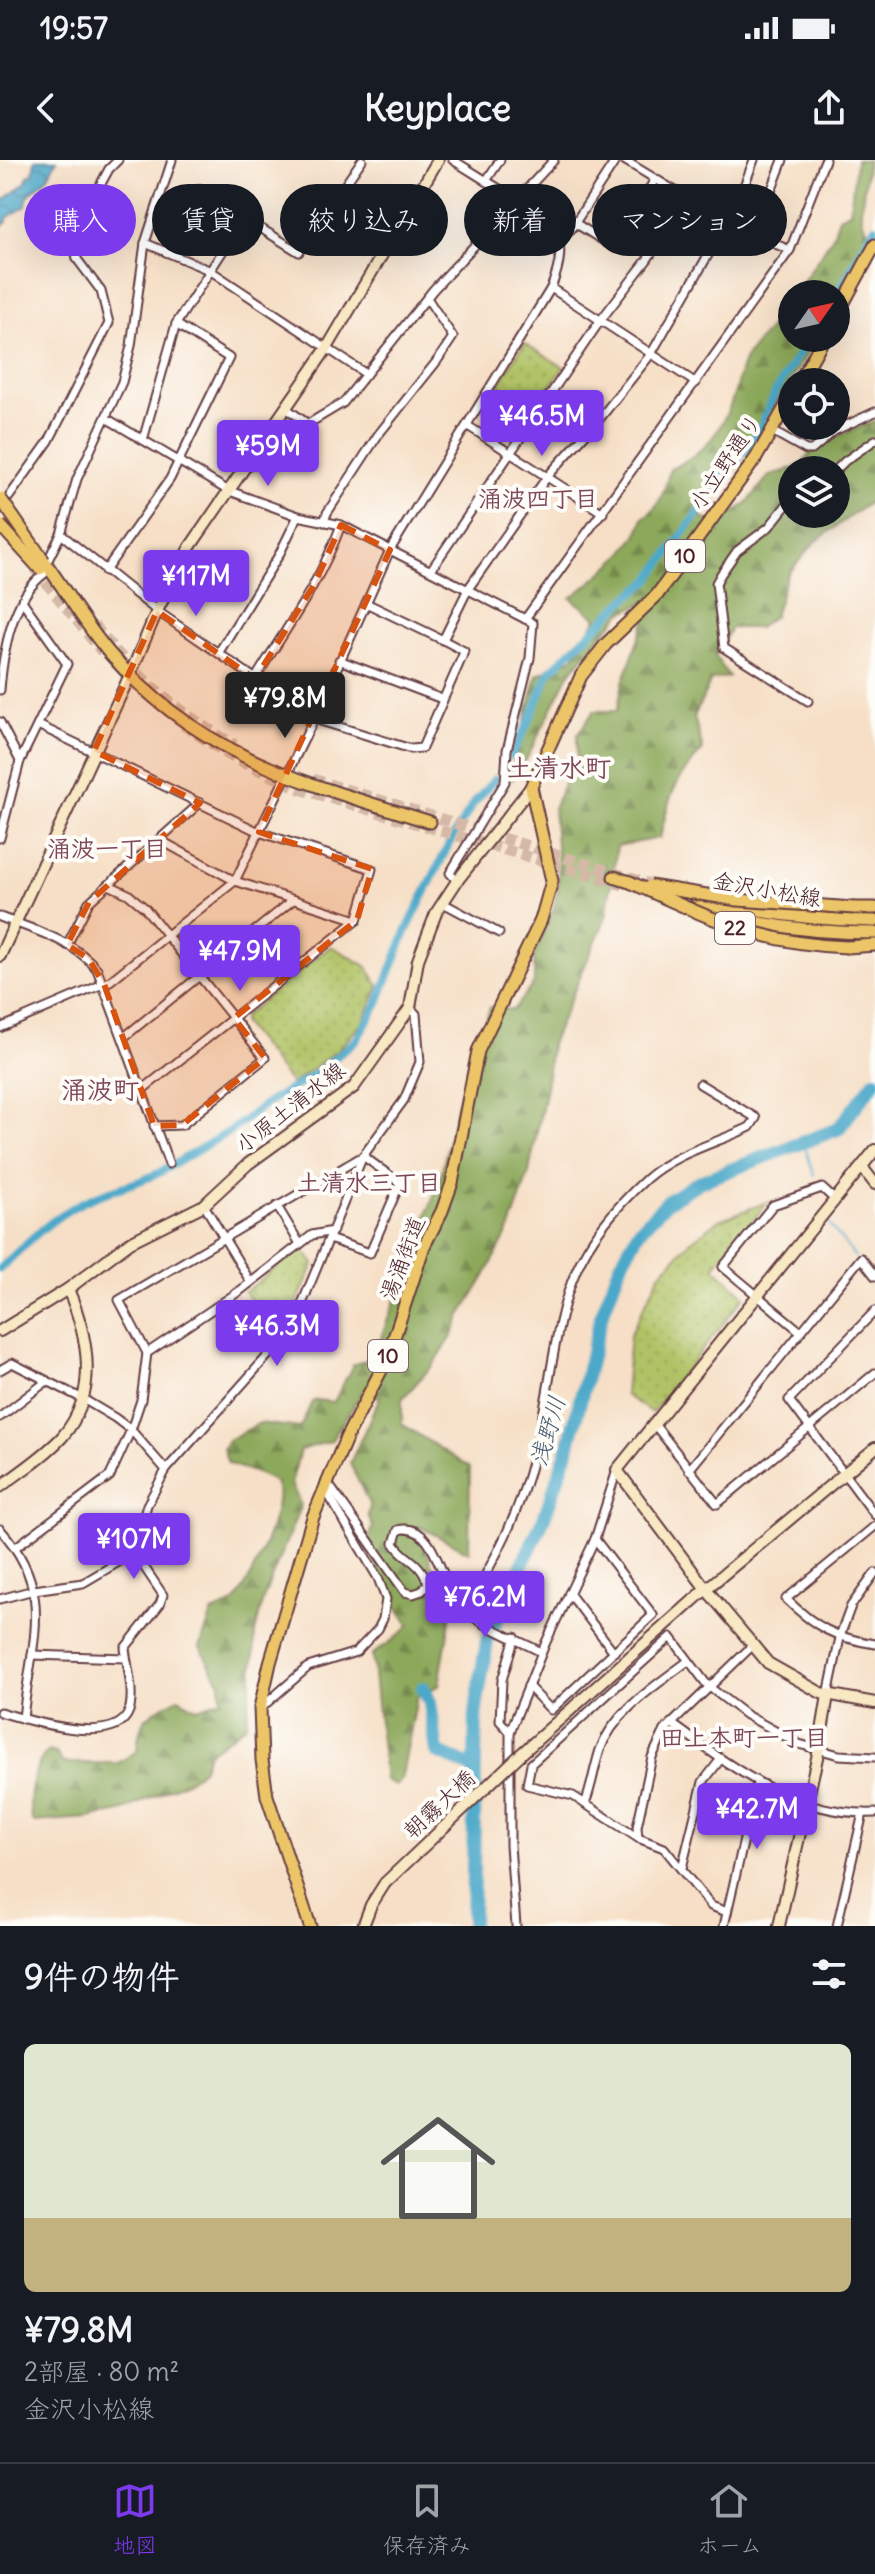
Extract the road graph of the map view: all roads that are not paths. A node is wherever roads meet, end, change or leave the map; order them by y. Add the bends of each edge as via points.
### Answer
1 (118, 160) edge
2 (172, 160) edge
3 (362, 160) edge
4 (438, 160) edge
5 (453, 160) edge
6 (500, 160) edge
7 (554, 160) edge
8 (616, 160) edge
9 (624, 160) edge
10 (754, 160) edge
11 (783, 160) edge
12 (825, 160) edge
13 (655, 179) junction
14 (486, 181) junction
15 (346, 184) edge
16 (424, 184) edge
17 (491, 184) edge
18 (532, 184) edge
19 (663, 184) edge
20 (744, 184) edge
21 (774, 184) edge
22 (576, 221) edge
23 (576, 224) edge
24 (145, 243) junction
25 (875, 245) edge
26 (152, 246) edge
27 (787, 249) edge
28 (790, 250) junction
29 (175, 256) edge
30 (220, 256) edge
31 (382, 256) edge
32 (466, 256) edge
33 (559, 256) edge
34 (650, 256) edge
35 (709, 256) edge
36 (211, 271) junction
37 (551, 288) junction
38 (850, 291) edge
39 (427, 298) junction
40 (600, 321) junction
41 (176, 324) junction
42 (327, 348) junction
43 (651, 354) junction
44 (366, 374) junction
45 (696, 383) junction
46 (286, 408) junction
47 (875, 412) edge
48 (106, 418) junction
49 (778, 420) edge
50 (468, 426) junction
51 (772, 431) junction
52 (143, 440) junction
53 (875, 440) edge
54 (510, 453) junction
55 (850, 458) edge
56 (179, 462) junction
57 (547, 477) junction
58 (227, 490) junction
59 (3, 500) edge
60 (603, 513) junction
61 (298, 516) junction
62 (778, 516) edge
63 (324, 522) junction
64 (0, 525) edge
65 (341, 525) junction
66 (61, 534) junction
67 (390, 550) junction
68 (43, 567) junction
69 (431, 570) junction
70 (105, 571) junction
71 (468, 589) junction
72 (23, 602) junction
73 (366, 603) junction
74 (157, 611) junction
75 (525, 619) junction
76 (443, 640) junction
77 (219, 652) junction
78 (339, 660) junction
79 (130, 675) junction
80 (255, 679) junction
81 (0, 690) edge
82 (442, 699) junction
83 (808, 701) dead end
84 (314, 719) junction
85 (0, 722) edge
86 (38, 725) junction
87 (94, 751) junction
88 (20, 761) junction
89 (285, 776) junction
90 (531, 787) junction
91 (200, 803) junction
92 (430, 822) dead end
93 (259, 832) junction
94 (0, 838) edge
95 (160, 840) junction
96 (614, 877) tunnel mouth
97 (235, 881) junction
98 (457, 881) junction
99 (630, 882) junction
100 (109, 885) junction
101 (293, 900) junction
102 (443, 903) junction
103 (875, 908) edge
104 (0, 917) edge
105 (357, 920) junction
106 (875, 921) edge
107 (15, 923) junction
108 (499, 933) dead end
109 (875, 933) edge
110 (170, 935) junction
111 (67, 945) junction
112 (875, 945) edge
113 (0, 956) edge
114 (201, 975) junction
115 (104, 984) junction
116 (410, 1008) junction
117 (234, 1018) junction
118 (0, 1028) edge
119 (123, 1038) junction
120 (700, 1084) dead end
121 (142, 1090) junction
122 (154, 1126) junction
123 (875, 1150) edge
124 (363, 1156) junction
125 (169, 1164) dead end
126 (862, 1167) junction
127 (875, 1184) edge
128 (835, 1200) junction
129 (204, 1205) junction
130 (277, 1206) junction
131 (331, 1235) junction
132 (222, 1237) junction
133 (300, 1244) junction
134 (875, 1276) edge
135 (250, 1281) junction
136 (68, 1289) junction
137 (756, 1297) junction
138 (875, 1311) edge
139 (0, 1331) edge
140 (801, 1332) junction
141 (147, 1353) junction
142 (0, 1370) edge
143 (875, 1373) edge
144 (47, 1381) junction
145 (83, 1399) junction
146 (0, 1417) edge
147 (654, 1424) junction
148 (810, 1427) junction
149 (131, 1430) junction
150 (875, 1448) edge
151 (166, 1470) junction
152 (617, 1470) junction
153 (689, 1470) junction
154 (845, 1473) junction
155 (326, 1486) junction
156 (0, 1487) edge
157 (875, 1515) edge
158 (875, 1526) edge
159 (0, 1529) edge
160 (595, 1539) junction
161 (16, 1547) junction
162 (132, 1549) junction
163 (875, 1573) edge
164 (706, 1589) junction
165 (34, 1590) junction
166 (569, 1593) junction
167 (0, 1599) edge
168 (468, 1613) junction
169 (513, 1637) junction
170 (840, 1638) junction
171 (875, 1644) edge
172 (752, 1646) junction
173 (541, 1652) junction
174 (614, 1652) junction
175 (32, 1655) junction
176 (126, 1658) junction
177 (688, 1661) junction
178 (528, 1686) junction
179 (708, 1686) junction
180 (828, 1695) junction
181 (875, 1703) edge
182 (260, 1708) junction
183 (0, 1712) edge
184 (23, 1719) junction
185 (671, 1723) junction
186 (510, 1732) junction
187 (819, 1749) junction
188 (875, 1757) edge
189 (720, 1760) junction
190 (757, 1783) junction
191 (805, 1802) junction
192 (585, 1804) junction
193 (863, 1813) junction
194 (875, 1813) edge
195 (638, 1838) junction
196 (682, 1868) junction
197 (727, 1912) junction
198 (310, 1926) edge
199 (363, 1926) edge
200 (516, 1926) edge
201 (724, 1926) edge
202 (779, 1926) edge
203 (837, 1926) edge

1 - 59 street via 73,235 77,259 101,291 109,323 49,441
2 - 24 street
3 - 15 street
4 - 16 street
5 - 14 street
6 - 14 street
7 - 18 street
8 - 22 street
9 - 13 street
10 - 20 street
11 - 21 street
12 - 28 street
13 - 19 street
13 - 23 street via 615,248
14 - 17 street
24 - 26 street
24 - 48 street via 131,346
25 - 38 main road
27 - 28 street
28 - 45 street
29 - 36 street
30 - 36 street
31 - 42 street
32 - 39 street
33 - 37 street
34 - 40 street
35 - 43 street
36 - 41 street
36 - 42 street
37 - 40 street
37 - 50 street
39 - 44 street
39 - 63 street via 453,337 378,435
40 - 43 street
40 - 54 street
41 - 52 street
41 - 56 street via 229,358
42 - 44 street
42 - 46 street
43 - 45 street
43 - 57 street
44 - 46 street via 343,403 316,421 308,424
45 - 60 street
46 - 58 street
47 - 51 street via 834,431 812,450
48 - 52 street
48 - 66 street via 77,479
49 - 51 main road, 小立野通り / 10
50 - 54 street
50 - 67 street
51 - 90 main road, 小立野通り / 10 via 657,595 581,676
52 - 56 street
53 - 55 street
54 - 57 street
54 - 69 street
56 - 58 street
56 - 70 street
57 - 60 street
57 - 71 street
58 - 61 street
58 - 74 street
59 - 64 main road via 15,533
59 - 68 main road, bridge
60 - 75 street
61 - 63 street
61 - 77 street
62 - 83 street via 729,559 716,583 718,611 724,648
63 - 65 street
64 - 68 main road, bridge
65 - 67 street
65 - 80 street via 314,585
66 - 68 street
66 - 70 street
67 - 69 street
67 - 73 street
68 - 72 street
68 - 79 main road via 57,592
69 - 71 street
70 - 74 street
71 - 75 street
71 - 76 street
72 - 81 street via 9,633
72 - 86 street via 67,664
73 - 76 street
73 - 78 street
74 - 77 street
74 - 79 street
75 - 98 street via 533,623 530,658 507,750 505,782 450,873
76 - 82 street via 464,651
77 - 80 street
78 - 82 street
78 - 84 street
79 - 87 street
79 - 89 main road via 188,724
80 - 84 street
82 - 84 street via 417,750
84 - 89 street
85 - 88 street
86 - 87 street
86 - 88 street
87 - 91 street
87 - 107 street
88 - 94 street
89 - 92 main road
89 - 93 street
90 - 98 street, 小原土清水線
90 - 155 main road, 湯涌街道 / 10 via 552,881 550,896 478,1051 452,1183 424,1246 387,1359
91 - 93 street
91 - 95 street
93 - 97 street
93 - 105 street via 372,869
95 - 97 street
95 - 100 street
96 - 99 main road, 22
97 - 101 street
97 - 110 street
98 - 102 street, 小原土清水線
99 - 103 main road, 22, bridge via 738,900
99 - 112 main road, 22, bridge via 744,931 792,943
100 - 110 street via 128,894
100 - 111 street via 89,902
101 - 105 street
101 - 114 street
102 - 108 street
102 - 116 street, 小原土清水線 via 425,936
104 - 107 street
105 - 117 street
106 - 109 main road, 金沢小松線 / 22 via 762,913 652,889 733,919 781,928
107 - 111 street
107 - 113 street
110 - 114 street
110 - 115 street
111 - 115 street via 88,958
114 - 117 street
114 - 119 street
115 - 118 street
115 - 119 street
116 - 124 street via 416,1014 420,1062 404,1100
116 - 129 street, 小原土清水線 via 354,1087 248,1164
117 - 121 street
117 - 122 street via 265,1058 182,1125
119 - 121 street
120 - 168 street via 756,1118 750,1127 648,1177 587,1251 569,1290 520,1501
121 - 122 street
122 - 125 street
123 - 126 street
124 - 130 street
124 - 131 street
124 - 131 street via 400,1183 370,1253
126 - 127 street
126 - 128 street
128 - 137 street
128 - 137 street via 822,1188 773,1205 723,1267
129 - 132 street
129 - 136 street, 小原土清水線 via 130,1242
130 - 132 street
130 - 133 street
131 - 133 street via 312,1235
131 - 151 street via 294,1322 280,1342
132 - 135 street
132 - 141 street via 119,1300
133 - 135 street
134 - 140 street via 861,1258
135 - 141 street
136 - 139 street, 小原土清水線
136 - 145 street via 89,1364
137 - 140 street
137 - 147 street
138 - 148 street via 789,1400
140 - 153 street
141 - 149 street
142 - 144 street via 12,1363
143 - 148 street
144 - 145 street
144 - 146 street
145 - 149 street
145 - 156 street via 65,1434
147 - 152 street
147 - 153 street
148 - 153 street via 717,1504
148 - 154 street
149 - 151 street
149 - 161 street via 110,1476
150 - 154 street, 朝霧大橋
151 - 162 street
152 - 160 street
152 - 164 street
154 - 157 street
154 - 164 street, 朝霧大橋
155 - 168 street via 392,1570 400,1588 413,1594 428,1583 423,1568 394,1543 398,1530 405,1528 425,1540
155 - 182 main road, 湯涌街道 / 10
155 - 182 street via 378,1578 386,1599 383,1619 356,1652 308,1667
158 - 170 street via 786,1599
159 - 161 street
160 - 166 street
160 - 174 street via 653,1615
161 - 165 street
162 - 165 street via 83,1583
162 - 176 street via 163,1595 125,1648
163 - 170 street via 851,1606
164 - 172 street
164 - 199 street, 朝霧大橋, bridge via 385,1883
165 - 167 street
165 - 175 street
166 - 173 street
166 - 174 street
168 - 169 street
169 - 173 street
169 - 186 street via 502,1680 500,1721
170 - 171 street
170 - 180 street
172 - 179 street
172 - 180 street via 779,1670
173 - 178 street
174 - 178 street via 551,1710
175 - 176 street
175 - 184 street
176 - 184 street via 131,1701 124,1719 106,1729 84,1730
177 - 179 street
177 - 192 street via 610,1730
177 - 192 street via 671,1637 531,1764 527,1785
178 - 186 street
179 - 185 street
179 - 187 street via 746,1715
180 - 181 street
180 - 187 street
182 - 198 main road, 湯涌街道 / 10 via 267,1796
183 - 184 street
185 - 189 street
185 - 195 street via 652,1757
186 - 200 street
187 - 188 street
187 - 191 street
189 - 190 street
189 - 196 street via 703,1782
190 - 191 street
190 - 197 street
191 - 193 street
191 - 202 street
192 - 195 street
193 - 194 street
193 - 203 street
195 - 196 street via 664,1848
196 - 197 street via 711,1906
197 - 201 street

